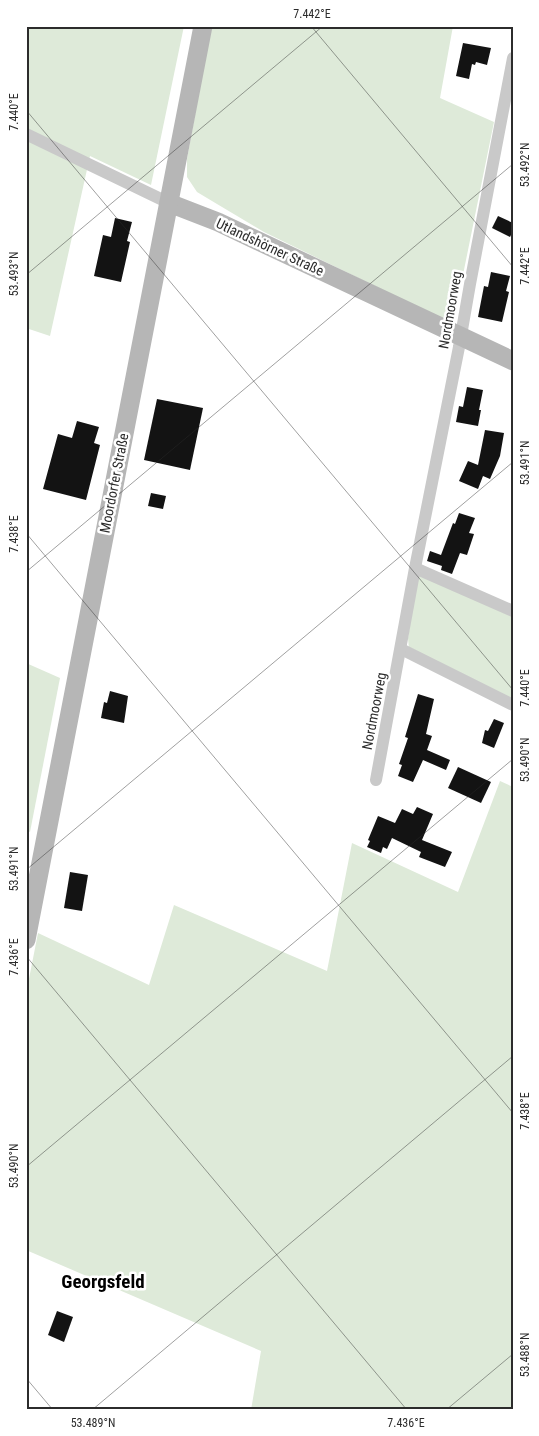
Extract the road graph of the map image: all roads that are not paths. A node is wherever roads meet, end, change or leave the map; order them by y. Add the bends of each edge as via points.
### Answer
1 (203, 26) edge
2 (513, 58) edge
3 (26, 134) edge
4 (169, 203) junction
5 (461, 337) junction
6 (513, 362) edge
7 (415, 568) junction
8 (513, 611) edge
9 (401, 649) junction
10 (513, 705) edge
11 (376, 780) dead end
12 (26, 940) edge

1 - 4 street, Moordorfer Straße
2 - 5 street, Nordmoorweg
3 - 4 street, Utlandshörner Straße
4 - 5 street, Utlandshörner Straße via 218,222
4 - 12 street, Moordorfer Straße
5 - 6 street, Utlandshörner Straße
5 - 7 street, Nordmoorweg
7 - 8 street
7 - 9 street, Nordmoorweg
9 - 10 street
9 - 11 street, Nordmoorweg

